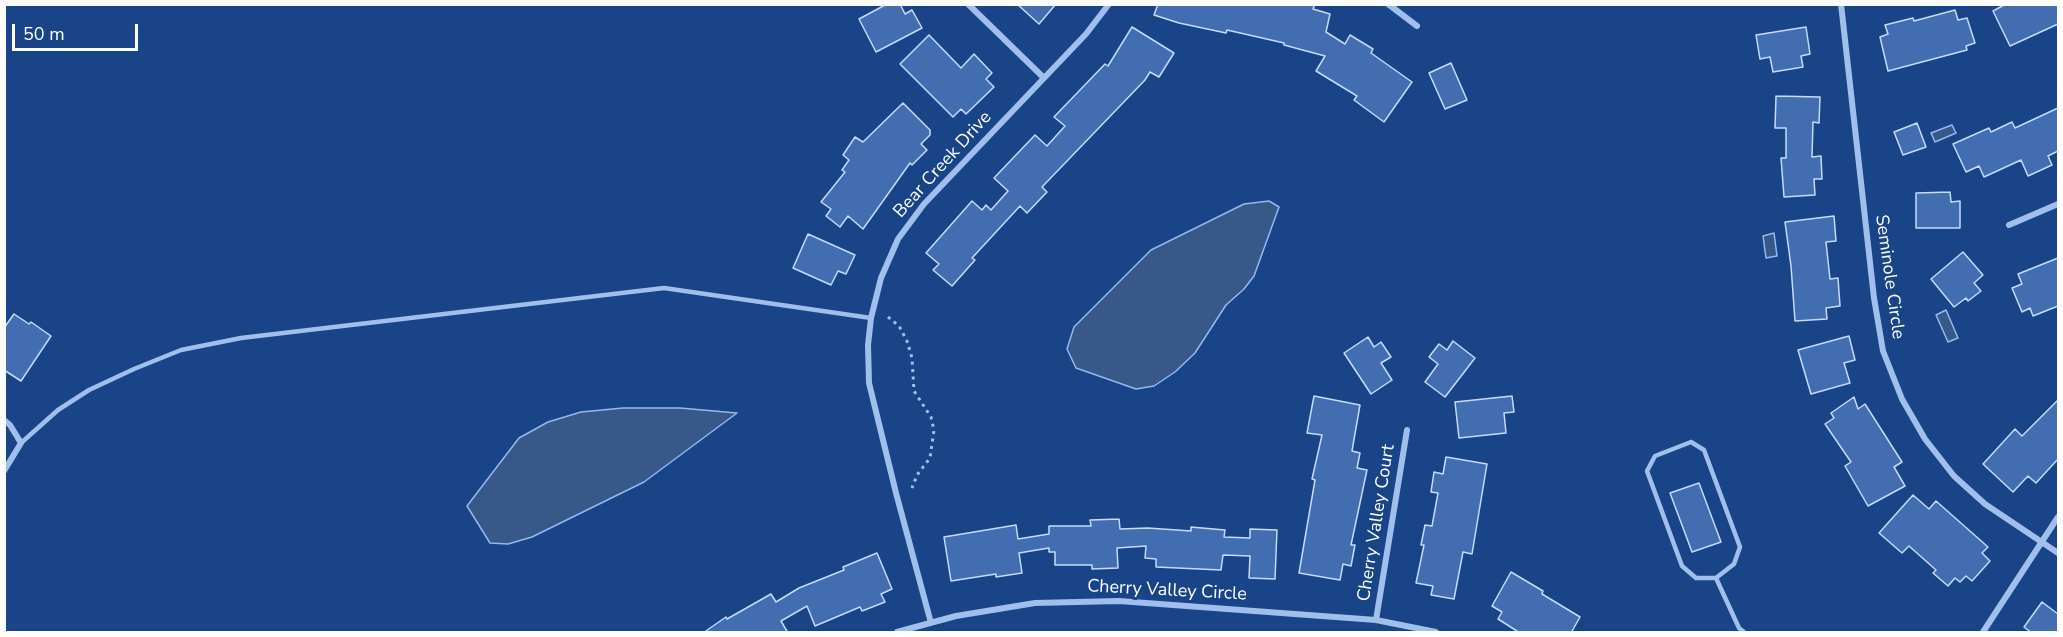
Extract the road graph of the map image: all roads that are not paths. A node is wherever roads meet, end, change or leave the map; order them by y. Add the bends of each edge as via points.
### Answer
1 (968, 4) edge
2 (1108, 4) edge
3 (1388, 4) edge
4 (1841, 4) edge
5 (1417, 26) dead end
6 (1044, 78) junction
7 (2058, 204) edge
8 (2009, 225) dead end
9 (871, 318) junction
10 (4, 420) edge
11 (1407, 430) dead end
12 (21, 444) junction
13 (4, 471) edge
14 (2058, 517) edge
15 (2042, 543) junction
16 (2058, 553) edge
17 (1716, 578) junction
18 (1376, 620) junction
19 (930, 623) junction
20 (897, 633) edge
21 (1436, 633) edge
22 (1744, 633) edge
23 (1983, 633) edge

1 - 6 street
2 - 6 street, Bear Creek Drive
3 - 5 street
4 - 15 street, Seminole Circle via 1883,351 1902,399 1925,439 1954,476 1984,504
6 - 9 street, Bear Creek Drive via 924,204 898,239 881,278
7 - 8 street
9 - 12 lane via 664,288 241,338 181,350 89,390 58,410
9 - 19 street, Bear Creek Drive via 869,383
10 - 12 street
11 - 18 street, Cherry Valley Court
12 - 13 street
14 - 15 street
15 - 16 street, Seminole Circle
15 - 23 street
17 - 17 lane via 1734,564 1740,547 1704,450 1691,442 1655,456 1647,471 1682,566 1696,578
17 - 22 lane
18 - 19 street, Cherry Valley Circle via 1119,601 1035,603
18 - 21 street, Cherry Valley Circle
19 - 20 street, Cherry Valley Circle

